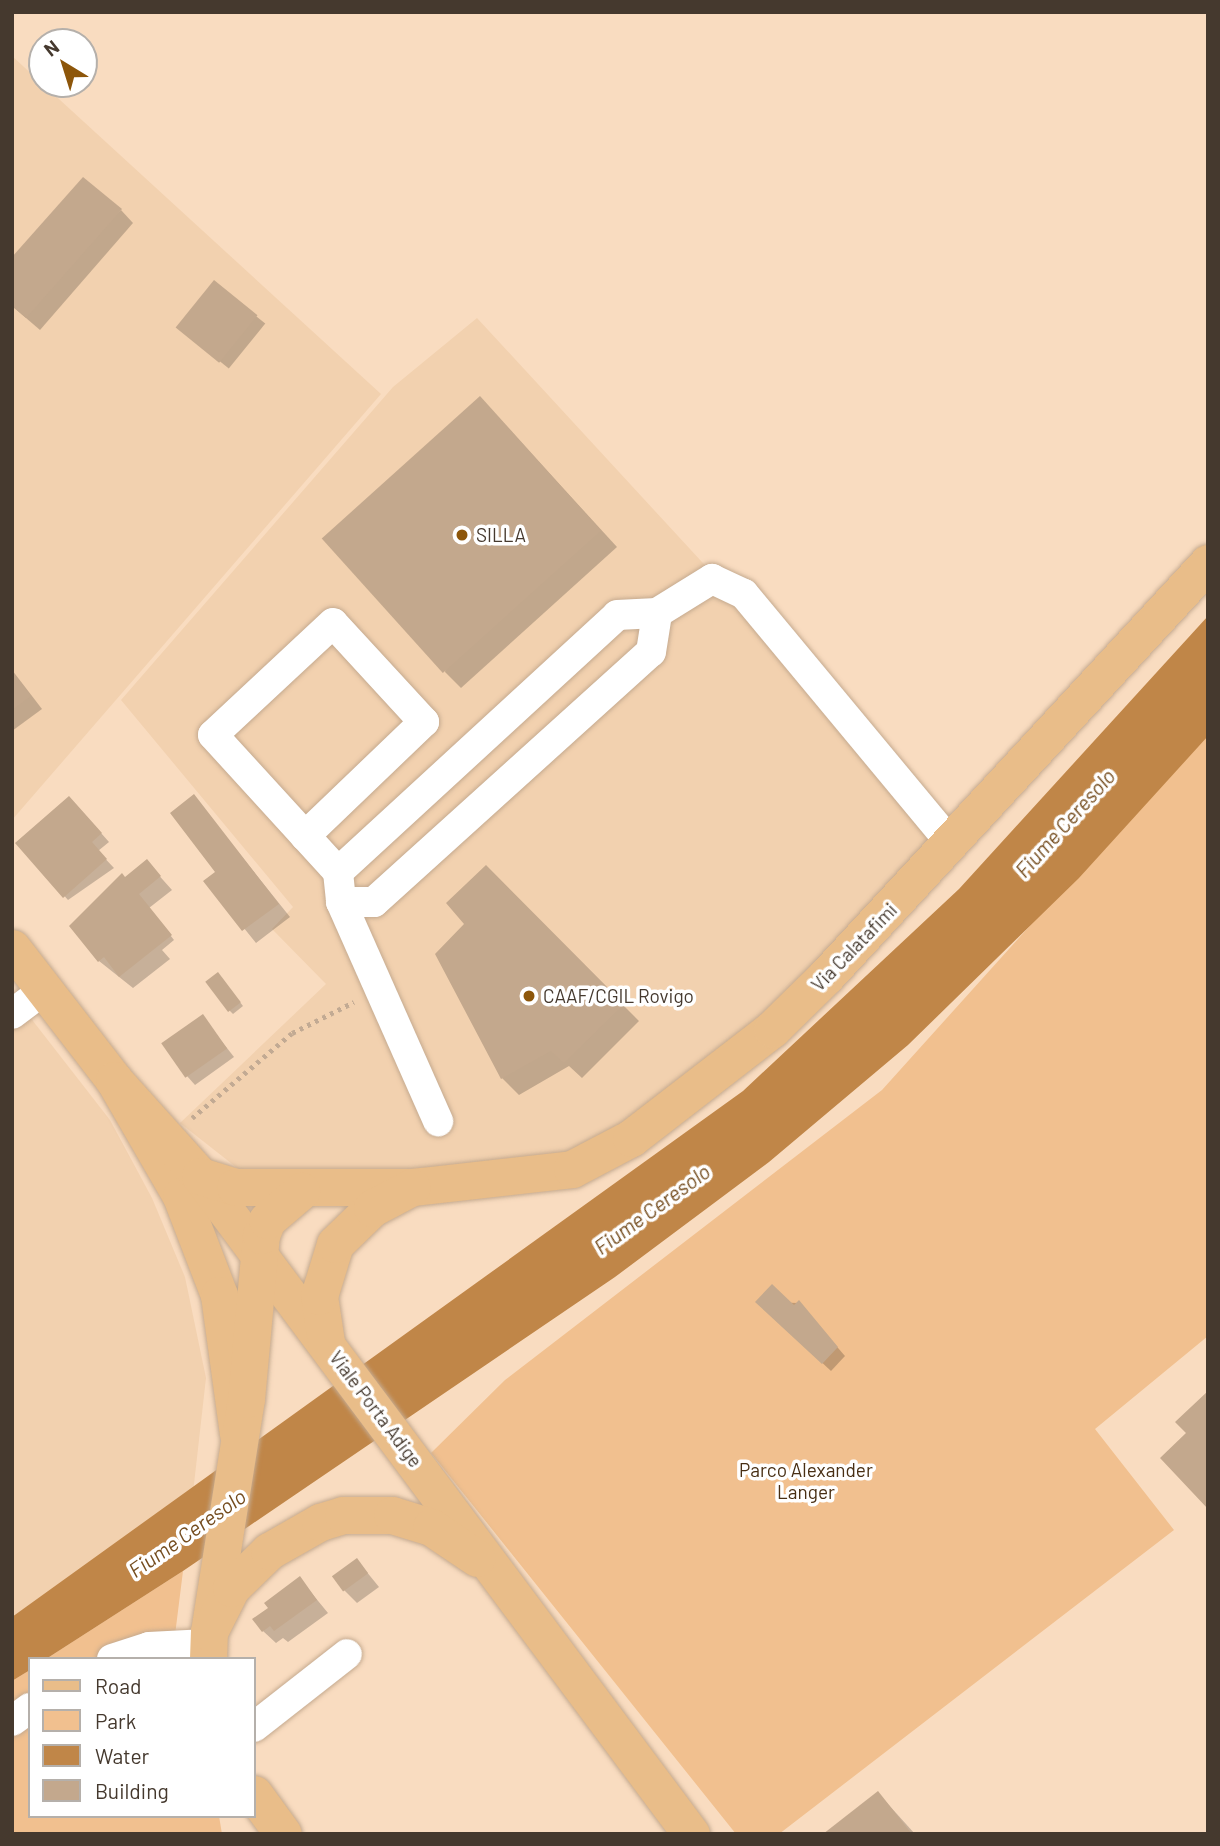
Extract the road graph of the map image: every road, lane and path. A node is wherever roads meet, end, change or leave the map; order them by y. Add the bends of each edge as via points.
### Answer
1 (1208, 563) edge
2 (657, 613) junction
3 (305, 835) junction
4 (950, 842) junction
5 (340, 887) junction
6 (12, 948) edge
7 (44, 990) junction
8 (380, 990) junction
9 (12, 1014) edge
10 (114, 1080) junction
11 (188, 1121) dead end
12 (438, 1121) dead end
13 (200, 1176) junction
14 (412, 1187) junction
15 (301, 1191) junction
16 (259, 1258) junction
17 (326, 1343) junction
18 (238, 1434) junction
19 (486, 1565) junction
20 (208, 1645) edge
21 (347, 1654) dead end
22 (118, 1657) edge
23 (28, 1709) edge
24 (12, 1721) edge
25 (256, 1725) edge
26 (256, 1797) edge
27 (283, 1834) edge
28 (691, 1834) edge

1 - 4 main road, Via Calatafimi
2 - 4 street via 712,579 744,594
2 - 5 street via 617,615
2 - 5 street via 651,652 373,902
3 - 3 street via 213,735 333,624 424,722
3 - 5 street
4 - 14 main road, Via Calatafimi via 772,1030 631,1138 572,1169
5 - 8 street
6 - 7 main road, Viale Porta Adige
7 - 9 street
7 - 10 main road, Viale Porta Adige
8 - 11 path via 292,1033
8 - 12 street
10 - 13 main road, Viale Porta Adige
10 - 18 main road, Viale Porta Adige via 181,1196 211,1270
13 - 15 main road, Via Calatafimi via 235,1187
13 - 16 main road, Viale Porta Adige
14 - 15 main road, Via Calatafimi
14 - 17 main road, Via Calatafimi via 372,1208 335,1244 319,1296
15 - 16 main road via 264,1226
16 - 17 main road, Viale Porta Adige
16 - 18 main road, Viale Porta Adige
17 - 19 main road, Viale Porta Adige via 453,1508
18 - 20 main road, Viale Porta Adige
19 - 20 main road, Viale Porta Adige via 418,1522 343,1515 293,1536 248,1569 218,1607
19 - 28 main road, Viale Porta Adige
20 - 22 street via 149,1647
21 - 25 street
23 - 24 street
26 - 27 main road

